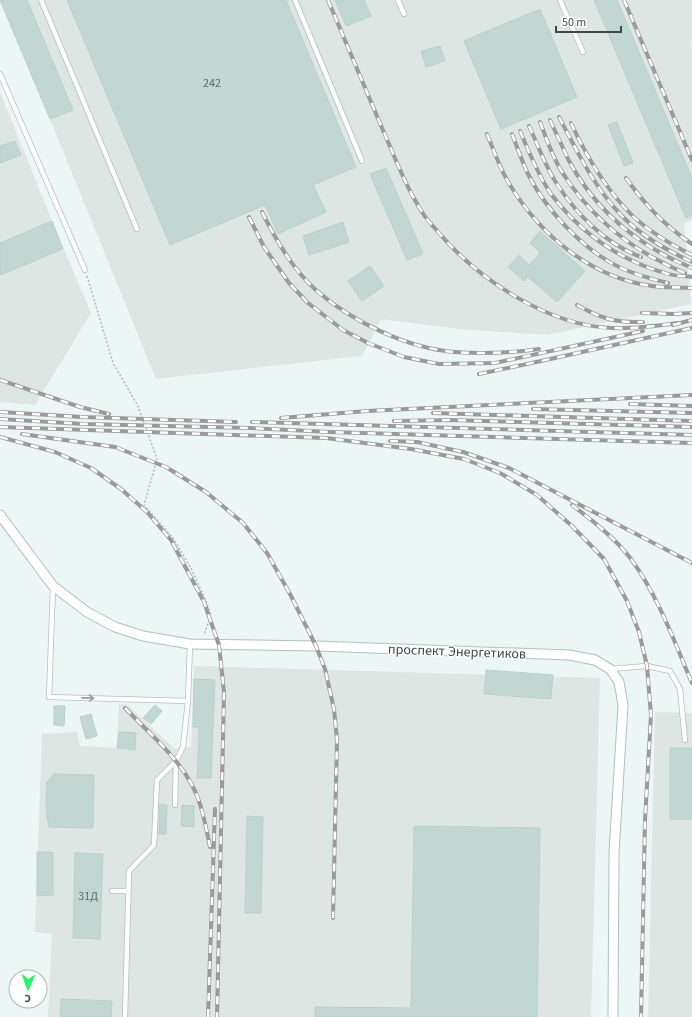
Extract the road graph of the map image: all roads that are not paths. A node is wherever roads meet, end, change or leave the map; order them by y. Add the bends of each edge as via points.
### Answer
1 (41, 0) edge
2 (295, 0) edge
3 (398, 0) edge
4 (560, 0) edge
5 (404, 14) dead end
6 (583, 52) dead end
7 (0, 74) edge
8 (362, 161) dead end
9 (137, 229) dead end
10 (85, 270) road end
11 (0, 515) edge
12 (54, 586) junction
13 (190, 644) junction
14 (610, 669) junction
15 (188, 701) junction
16 (686, 740) dead end
17 (176, 761) junction
18 (176, 804) dead end
19 (112, 891) dead end
20 (128, 891) junction
21 (125, 1017) edge
22 (614, 1017) edge

1 - 9 lane
2 - 8 lane
3 - 5 lane
4 - 6 lane
7 - 10 lane
11 - 12 street, проспект Энергетиков
12 - 13 street, проспект Энергетиков via 87,612 115,627 143,636
12 -> 15 lane via 49,697
13 - 14 street, проспект Энергетиков via 569,655 595,660
13 - 15 lane
14 - 16 lane via 647,666 670,671 680,689
14 - 22 street via 619,682 623,705 614,853
15 - 17 lane via 183,747
17 - 18 lane
17 - 20 lane via 157,780 154,845 129,871
19 - 20 lane
20 - 21 lane

